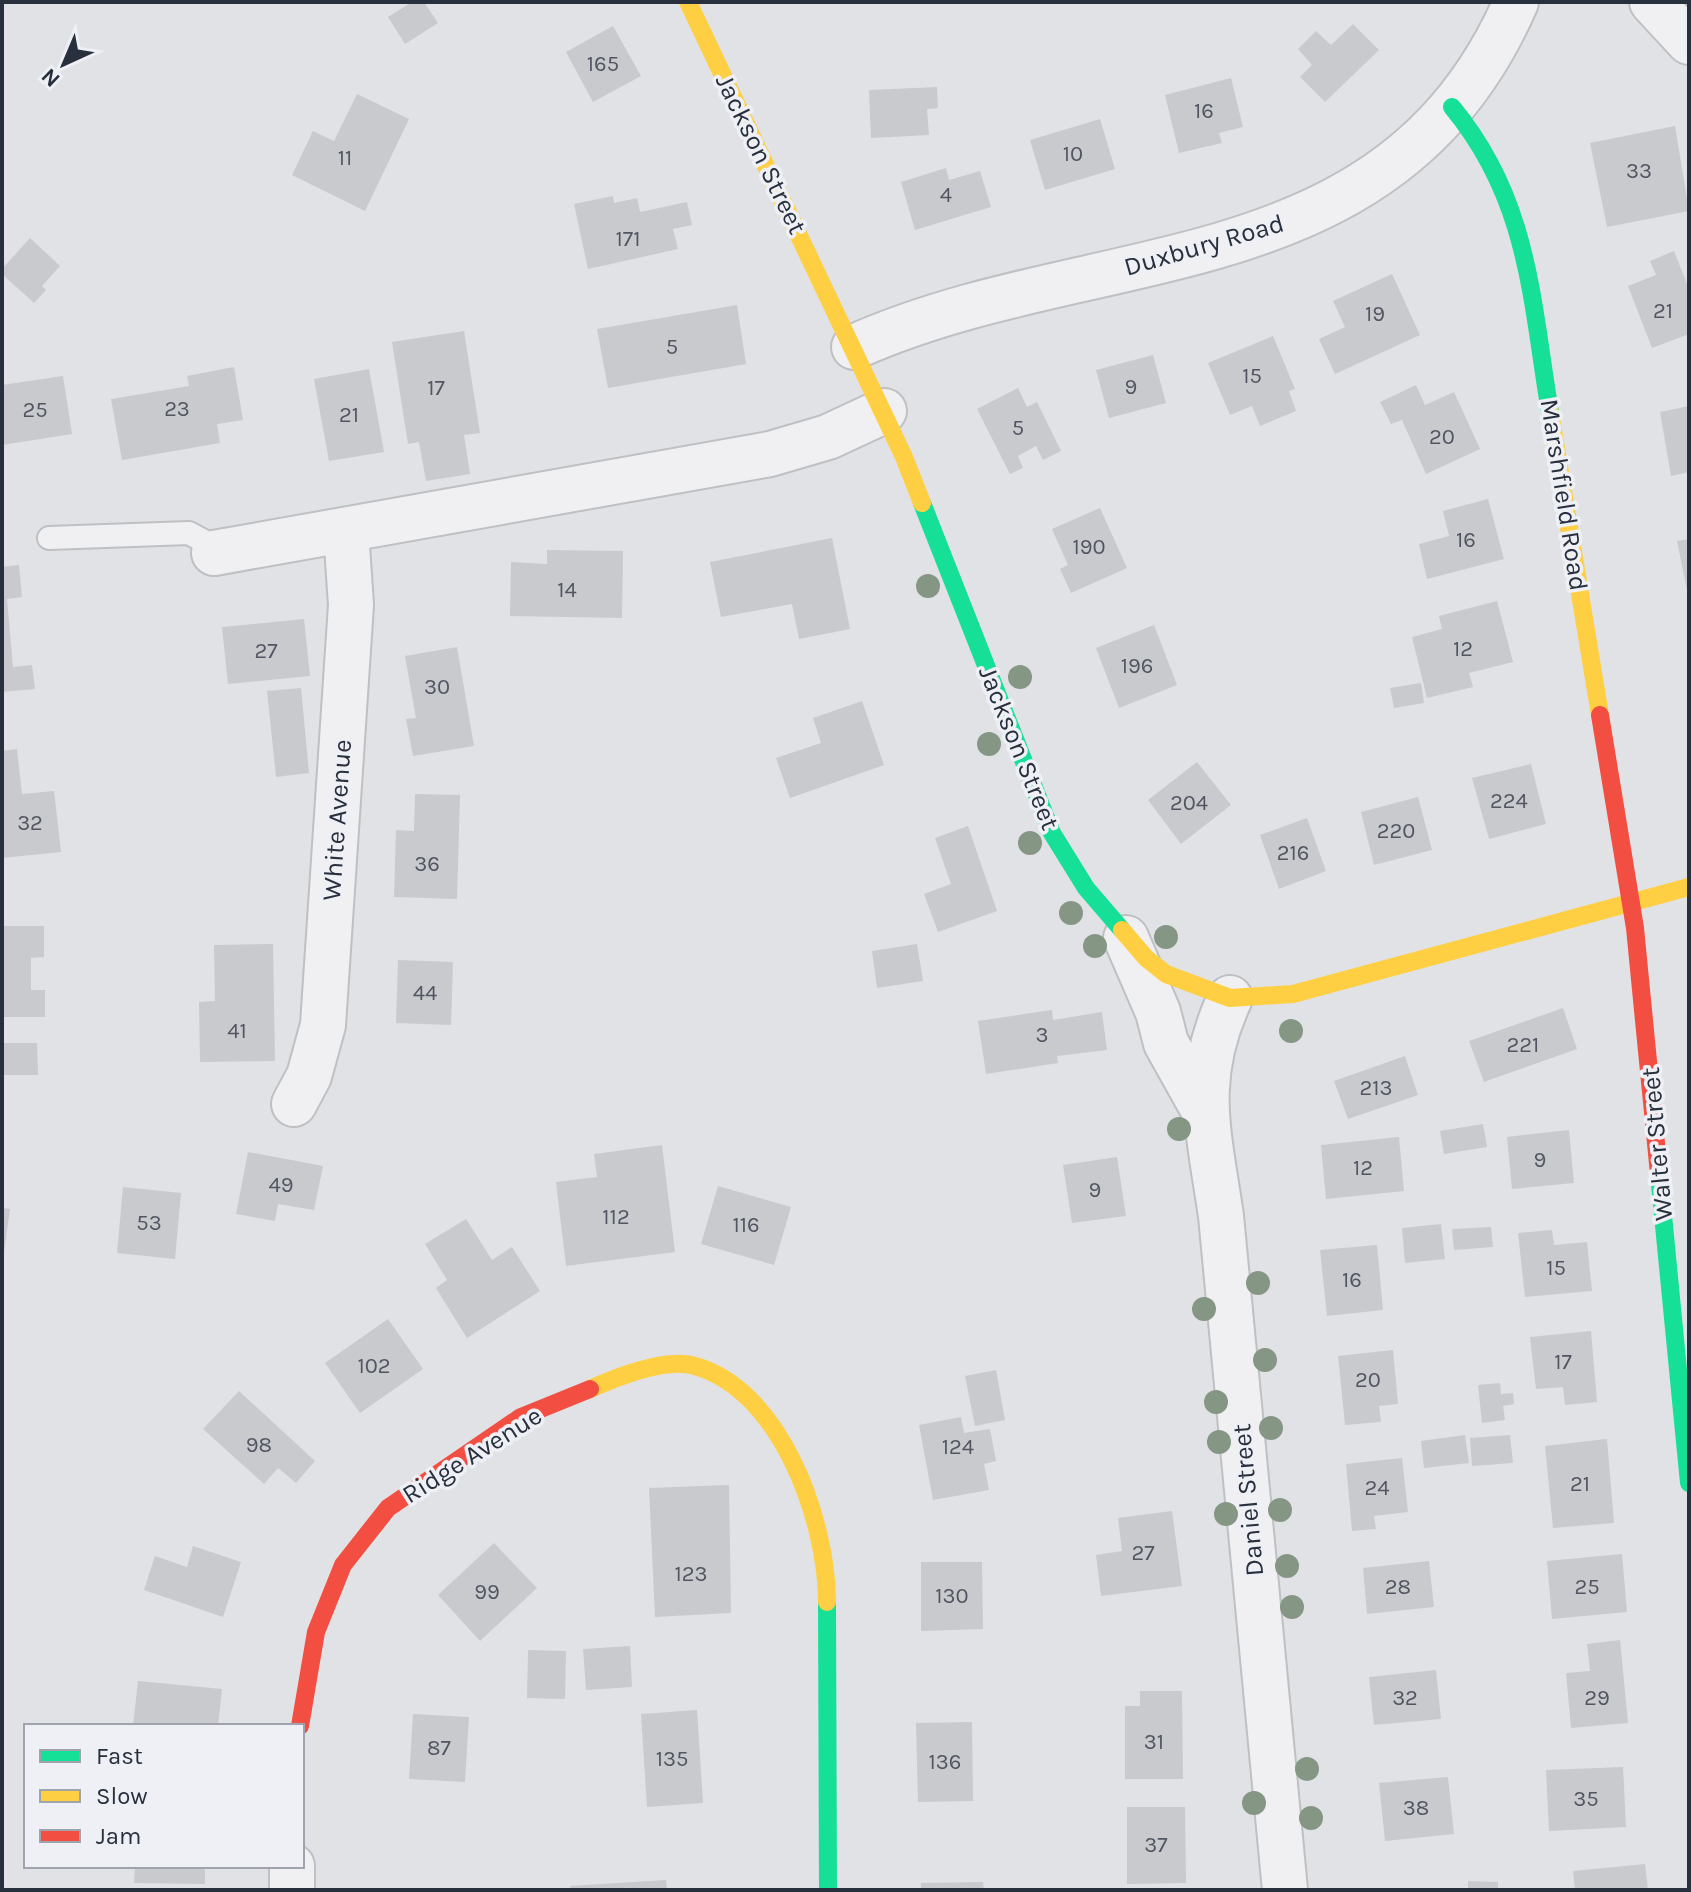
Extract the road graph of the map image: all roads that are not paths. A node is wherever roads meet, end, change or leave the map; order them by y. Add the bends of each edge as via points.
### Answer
1 (688, 2) edge
2 (1516, 2) edge
3 (1652, 2) edge
4 (1689, 42) edge
5 (1452, 107) junction
6 (854, 347) junction
7 (884, 411) junction
8 (346, 531) junction
9 (49, 538) dead end
10 (214, 553) joint
11 (1689, 887) edge
12 (1631, 901) junction
13 (1126, 938) junction
14 (1230, 998) junction
15 (294, 1104) dead end
16 (1204, 1111) junction
17 (1689, 1483) edge
18 (300, 1724) edge
19 (292, 1868) edge
20 (292, 1890) edge
21 (828, 1890) edge
22 (1285, 1890) edge

1 - 6 street, Jackson Street
2 - 5 street, Duxbury Road
3 - 4 street
5 - 6 street, Duxbury Road via 1397,162 1284,224 1190,254 941,312
5 - 12 street, Marshfield Road via 1499,171 1521,234
6 - 7 street, Jackson Street
7 - 8 street via 828,437 770,454
7 - 13 street, Jackson Street via 1039,806 1067,861
8 - 10 street
8 - 15 street, White Avenue via 351,605 323,1025 309,1076
9 - 10 lane via 189,533
11 - 12 street, Jackson Street
12 - 14 street, Jackson Street via 1333,986
12 - 17 street, Walter Street
13 - 14 street, Jackson Street via 1166,974
13 - 16 street, Daniel Street via 1166,1043
14 - 16 street, Daniel Street via 1206,1077
16 - 22 street, Daniel Street via 1221,1216
18 - 21 street, Ridge Avenue via 316,1632 343,1565 388,1508 521,1417 637,1369 694,1365 747,1393 781,1437 811,1510 827,1589
19 - 20 street

